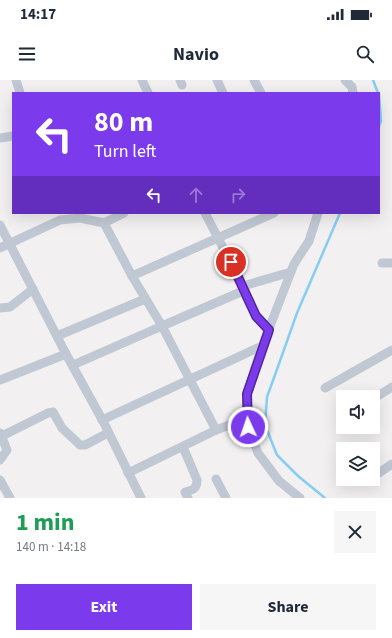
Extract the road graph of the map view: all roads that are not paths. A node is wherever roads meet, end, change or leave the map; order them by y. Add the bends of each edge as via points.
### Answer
1 (16, 80) edge
2 (142, 80) edge
3 (217, 80) edge
4 (254, 80) edge
5 (345, 80) edge
6 (20, 92) edge
7 (148, 92) edge
8 (223, 92) edge
9 (260, 92) edge
10 (353, 92) edge
11 (12, 136) edge
12 (0, 138) edge
13 (122, 214) edge
14 (205, 214) edge
15 (272, 214) edge
16 (318, 214) edge
17 (104, 222) junction
18 (0, 225) edge
19 (219, 237) junction
20 (10, 244) junction
21 (0, 248) edge
22 (382, 263) dead end
23 (392, 263) edge
24 (291, 272) junction
25 (132, 276) junction
26 (243, 288) junction
27 (33, 289) junction
28 (145, 299) junction
29 (0, 308) edge
30 (162, 326) junction
31 (269, 330) junction
32 (57, 336) junction
33 (262, 346) junction
34 (392, 350) edge
35 (66, 354) junction
36 (73, 365) junction
37 (188, 379) junction
38 (0, 380) edge
39 (392, 387) edge
40 (326, 388) dead end
41 (380, 395) edge
42 (248, 418) junction
43 (102, 420) junction
44 (216, 430) junction
45 (108, 433) junction
46 (1, 436) edge
47 (183, 447) junction
48 (0, 460) edge
49 (392, 464) edge
50 (380, 472) edge
51 (128, 473) junction
52 (216, 479) dead end
53 (0, 480) edge
54 (10, 498) edge
55 (140, 498) edge
56 (188, 498) edge
57 (226, 498) edge
58 (300, 498) edge

1 - 6 street
2 - 7 street
3 - 8 street
4 - 9 street
5 - 10 street via 352,87
11 - 12 street
13 - 17 street
14 - 19 street
15 - 19 street
16 - 24 street via 310,241
17 - 20 street via 80,218 65,219
17 - 25 street
18 - 20 street
19 - 25 street
19 - 26 street
20 - 21 street
20 - 27 street
22 - 23 street
24 - 26 street
24 - 31 street
25 - 28 street
26 - 30 street
26 - 31 street via 256,316
27 - 29 street via 10,307
27 - 32 street
28 - 30 street
28 - 32 street
30 - 36 street
30 - 37 street
31 - 33 street
32 - 35 street
33 - 37 street
33 - 42 street via 247,394
34 - 40 street
35 - 36 street
35 - 38 street
36 - 43 street
37 - 43 street
37 - 44 street
39 - 41 street
42 - 44 street
42 - 58 street via 248,427 258,453 279,481
43 - 45 street
44 - 47 street
45 - 46 street via 80,445 62,428 53,412
45 - 51 street
46 - 48 street via 7,450
47 - 51 street
47 - 56 street via 197,480 194,490 185,492
49 - 50 street
51 - 55 street
52 - 57 street
53 - 54 street

